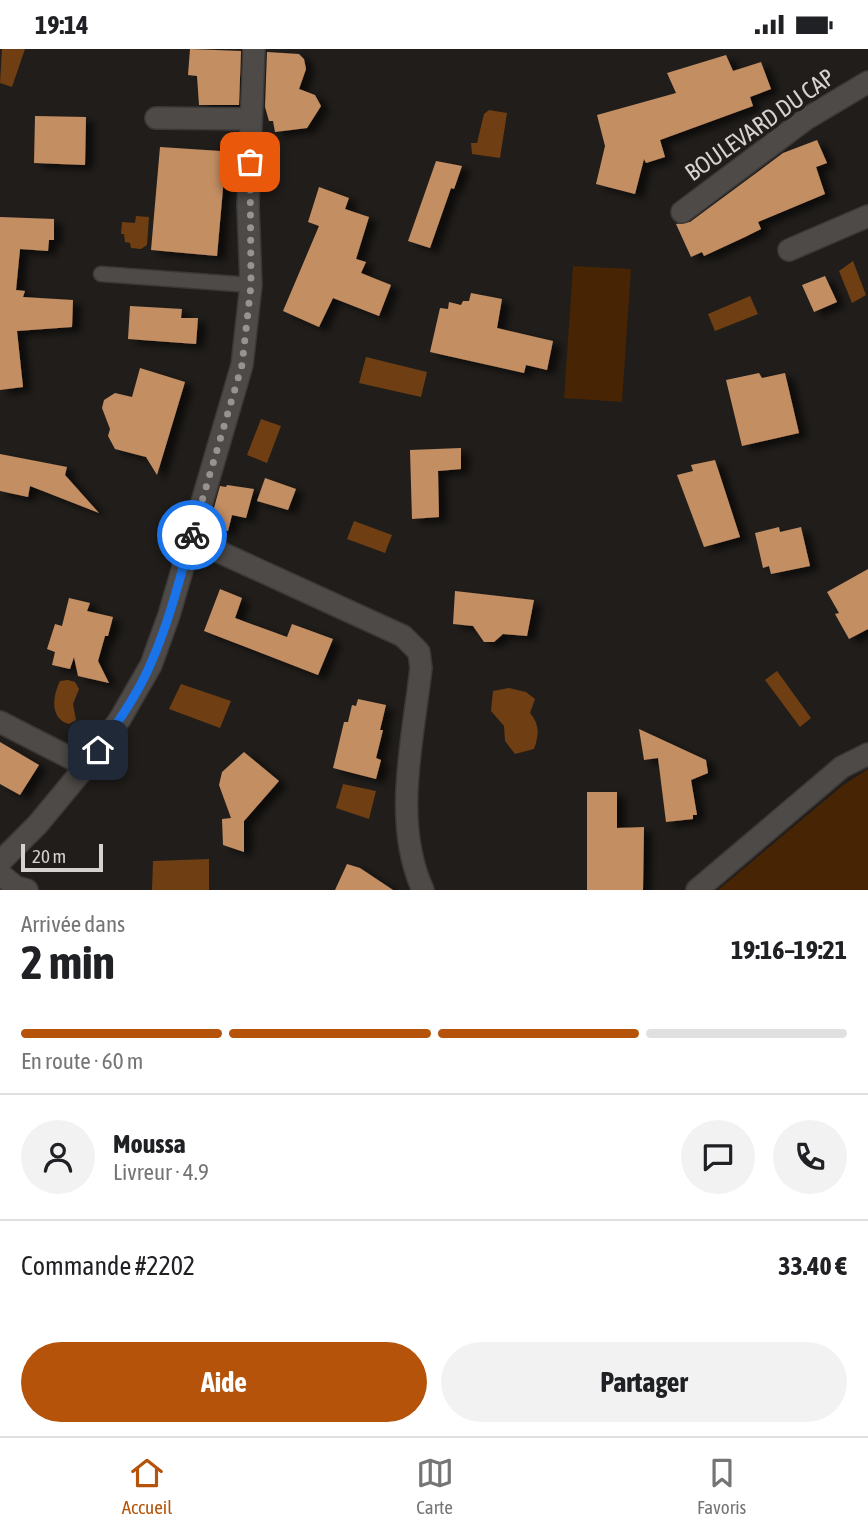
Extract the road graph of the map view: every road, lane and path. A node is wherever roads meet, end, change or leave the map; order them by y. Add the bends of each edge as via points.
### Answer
1 (254, 49) edge
2 (868, 82) edge
3 (156, 118) dead end
4 (251, 119) junction
5 (682, 212) dead end
6 (868, 216) edge
7 (789, 250) dead end
8 (101, 274) dead end
9 (251, 285) junction
10 (191, 539) junction
11 (0, 722) edge
12 (868, 754) edge
13 (86, 766) junction
14 (0, 862) edge
15 (0, 874) edge
16 (27, 890) edge
17 (423, 890) edge
18 (697, 890) edge

1 - 4 street
2 - 5 street, BOULEVARD DU CAP via 806,119
3 - 4 street
4 - 9 street
6 - 7 street
8 - 9 lane
9 - 10 street via 242,365
10 - 13 street via 151,665
10 - 17 street via 403,636 419,652 405,805 415,872
11 - 13 street
12 - 18 street via 842,767
13 - 14 street
15 - 16 street

